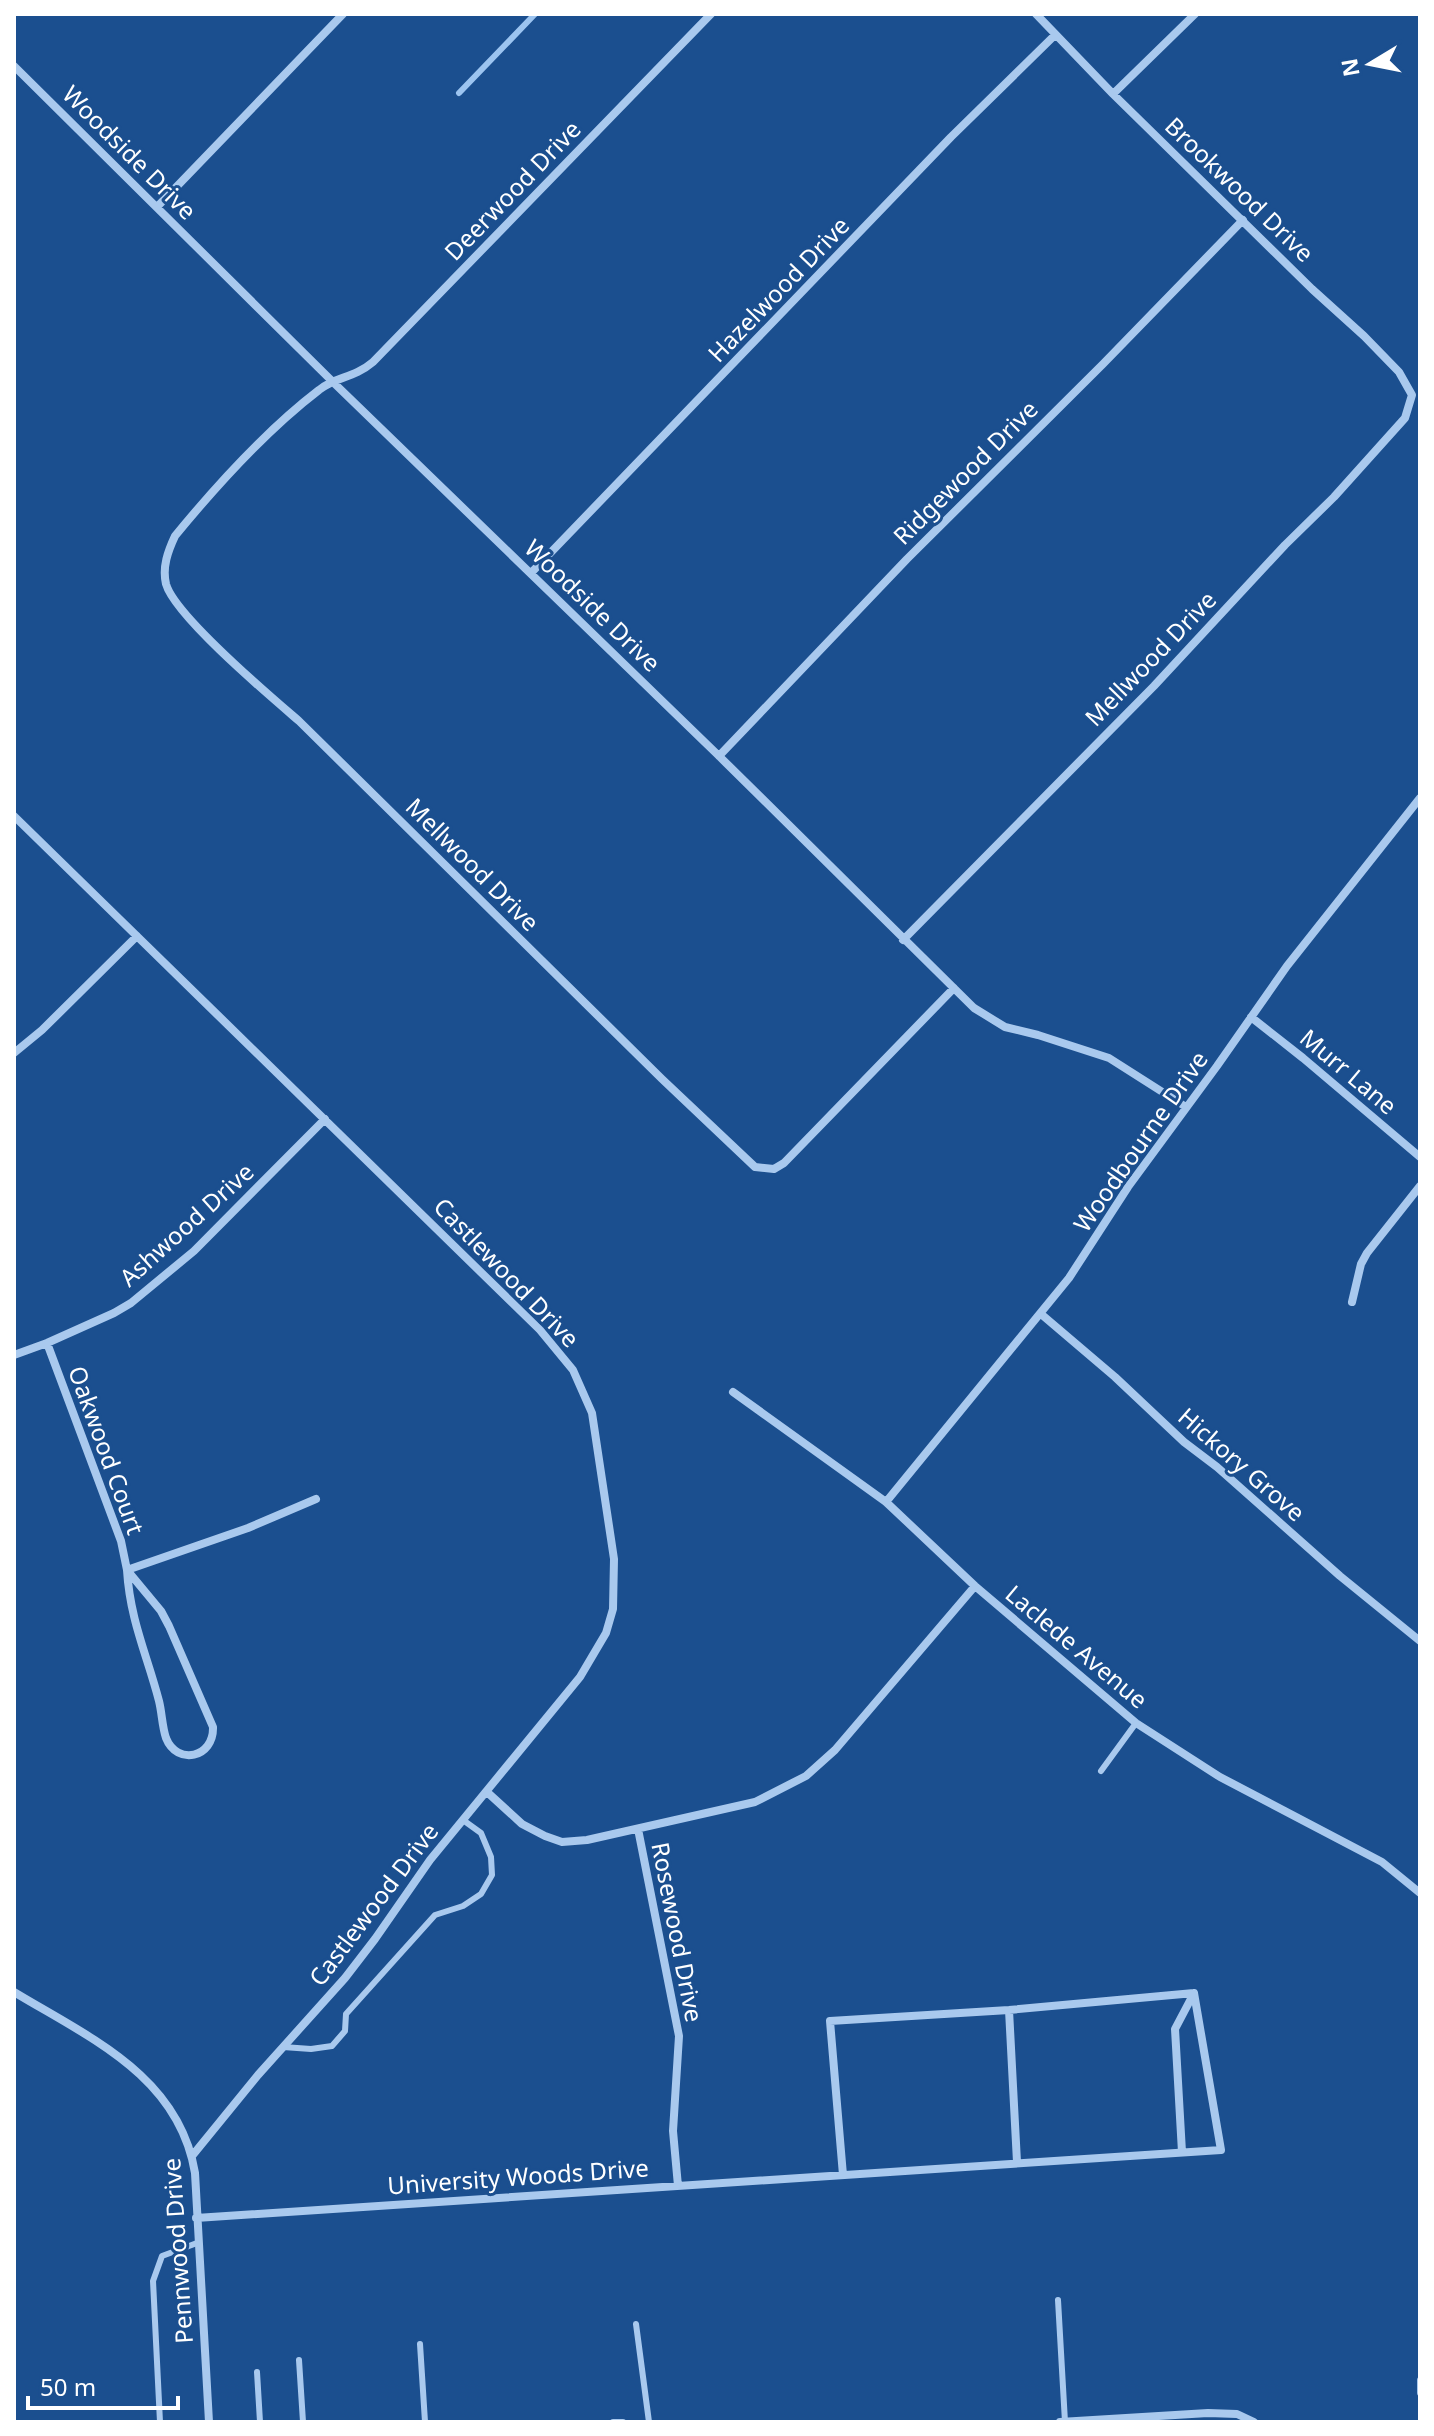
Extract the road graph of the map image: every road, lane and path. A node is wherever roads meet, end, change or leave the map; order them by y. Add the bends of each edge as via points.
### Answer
1 (343, 14) edge
2 (711, 14) edge
3 (1036, 14) edge
4 (1195, 14) edge
5 (1055, 35) junction
6 (14, 66) edge
7 (1113, 94) junction
8 (157, 207) junction
9 (1243, 220) junction
10 (334, 382) junction
11 (1412, 395) joint
12 (531, 573) junction
13 (719, 756) junction
14 (1420, 798) edge
15 (14, 816) edge
16 (137, 936) junction
17 (903, 940) junction
18 (954, 988) junction
19 (1251, 1017) junction
20 (14, 1053) edge
21 (1186, 1107) junction
22 (325, 1119) junction
23 (1420, 1157) edge
24 (1420, 1186) edge
25 (1352, 1302) dead end
26 (1041, 1314) junction
27 (47, 1343) junction
28 (14, 1355) edge
29 (733, 1392) dead end
30 (316, 1499) dead end
31 (886, 1502) junction
32 (127, 1570) junction
33 (975, 1586) junction
34 (1420, 1641) edge
35 (1136, 1723) junction
36 (1101, 1771) dead end
37 (487, 1792) junction
38 (463, 1820) junction
39 (638, 1829) junction
40 (1420, 1893) edge
41 (14, 1992) edge
42 (1194, 1993) junction
43 (1009, 2010) junction
44 (283, 2047) junction
45 (1182, 2152) junction
46 (192, 2156) junction
47 (1017, 2162) junction
48 (843, 2175) junction
49 (678, 2186) junction
50 (196, 2218) junction
51 (197, 2243) junction
52 (1058, 2300) dead end
53 (636, 2324) dead end
54 (420, 2344) dead end
55 (299, 2360) dead end
56 (257, 2372) dead end
57 (1420, 2380) edge
58 (1420, 2393) edge
59 (1110, 2420) edge
60 (160, 2422) edge
61 (209, 2422) edge
62 (260, 2422) edge
63 (303, 2422) edge
64 (425, 2422) edge
65 (613, 2422) edge
66 (623, 2422) edge
67 (649, 2422) edge
68 (1062, 2422) edge
69 (1254, 2422) edge

1 - 8 street
2 - 10 street, Deerwood Drive via 373,362
3 - 5 street, Brookwood Drive
4 - 7 street
5 - 7 street, Brookwood Drive
5 - 12 street, Hazelwood Drive
6 - 8 street, Woodside Drive
7 - 9 street, Brookwood Drive
8 - 10 street, Woodside Drive
9 - 11 street, Brookwood Drive via 1399,372
9 - 13 street, Ridgewood Drive
10 - 12 street, Woodside Drive
10 - 18 street, Mellwood Drive via 264,439 187,522 167,552 166,583 173,597 250,679 755,1167 774,1169 784,1163
11 - 17 street, Mellwood Drive via 1405,418 1334,497
12 - 13 street, Woodside Drive
13 - 17 street, Woodside Drive
14 - 19 street, Woodbourne Drive
15 - 16 street, Castlewood Drive
16 - 20 street
16 - 22 street, Castlewood Drive
17 - 18 street, Woodside Drive
18 - 21 street, Woodside Drive via 993,1022 1109,1058
19 - 21 street, Woodbourne Drive
19 - 23 street, Murr Lane
21 - 26 street, Woodbourne Drive
22 - 27 street, Ashwood Drive via 163,1278 114,1313
22 - 37 street, Castlewood Drive via 540,1330 573,1370 592,1413 614,1559 613,1609 606,1633 580,1677
24 - 25 street via 1367,1253
26 - 31 street, Woodbourne Drive
26 - 34 street, Hickory Grove
27 - 28 street, Ashwood Drive
27 - 32 street, Oakwood Court
29 - 31 street, Laclede Avenue
30 - 32 street
31 - 33 street, Laclede Avenue
32 - 32 street, Oakwood Court via 161,1611 213,1727 214,1738 198,1754 174,1750 167,1741 129,1602
33 - 35 street, Laclede Avenue
33 - 39 street via 835,1750 806,1776 755,1802
35 - 36 lane
35 - 40 street, Laclede Avenue via 1220,1777 1382,1862
37 - 38 street, Castlewood Drive
37 - 39 street via 522,1824 562,1842
38 - 44 street, Castlewood Drive via 345,1978
38 - 44 lane via 481,1833 491,1857 492,1875 481,1894 435,1915 346,2014 345,2031 332,2046
39 - 49 street, Rosewood Drive via 679,2036 673,2131
41 - 46 street, Pennwood Drive via 119,2056 151,2083 178,2120
42 - 43 street
42 - 45 street via 1175,2029
42 - 45 street, University Woods Drive via 1221,2150
43 - 47 street
43 - 48 street via 830,2021
44 - 46 street, Castlewood Drive
45 - 47 street, University Woods Drive
46 - 50 street, Pennwood Drive
47 - 48 street, University Woods Drive
48 - 49 street, University Woods Drive
49 - 50 street, University Woods Drive
50 - 51 street, Pennwood Drive
51 - 60 lane via 162,2256 153,2281
51 - 61 street, Pennwood Drive
52 - 68 lane
53 - 67 lane
54 - 64 lane
55 - 63 lane
56 - 62 lane
57 - 58 lane
59 - 68 street
59 - 69 street via 1237,2414
65 - 66 lane

